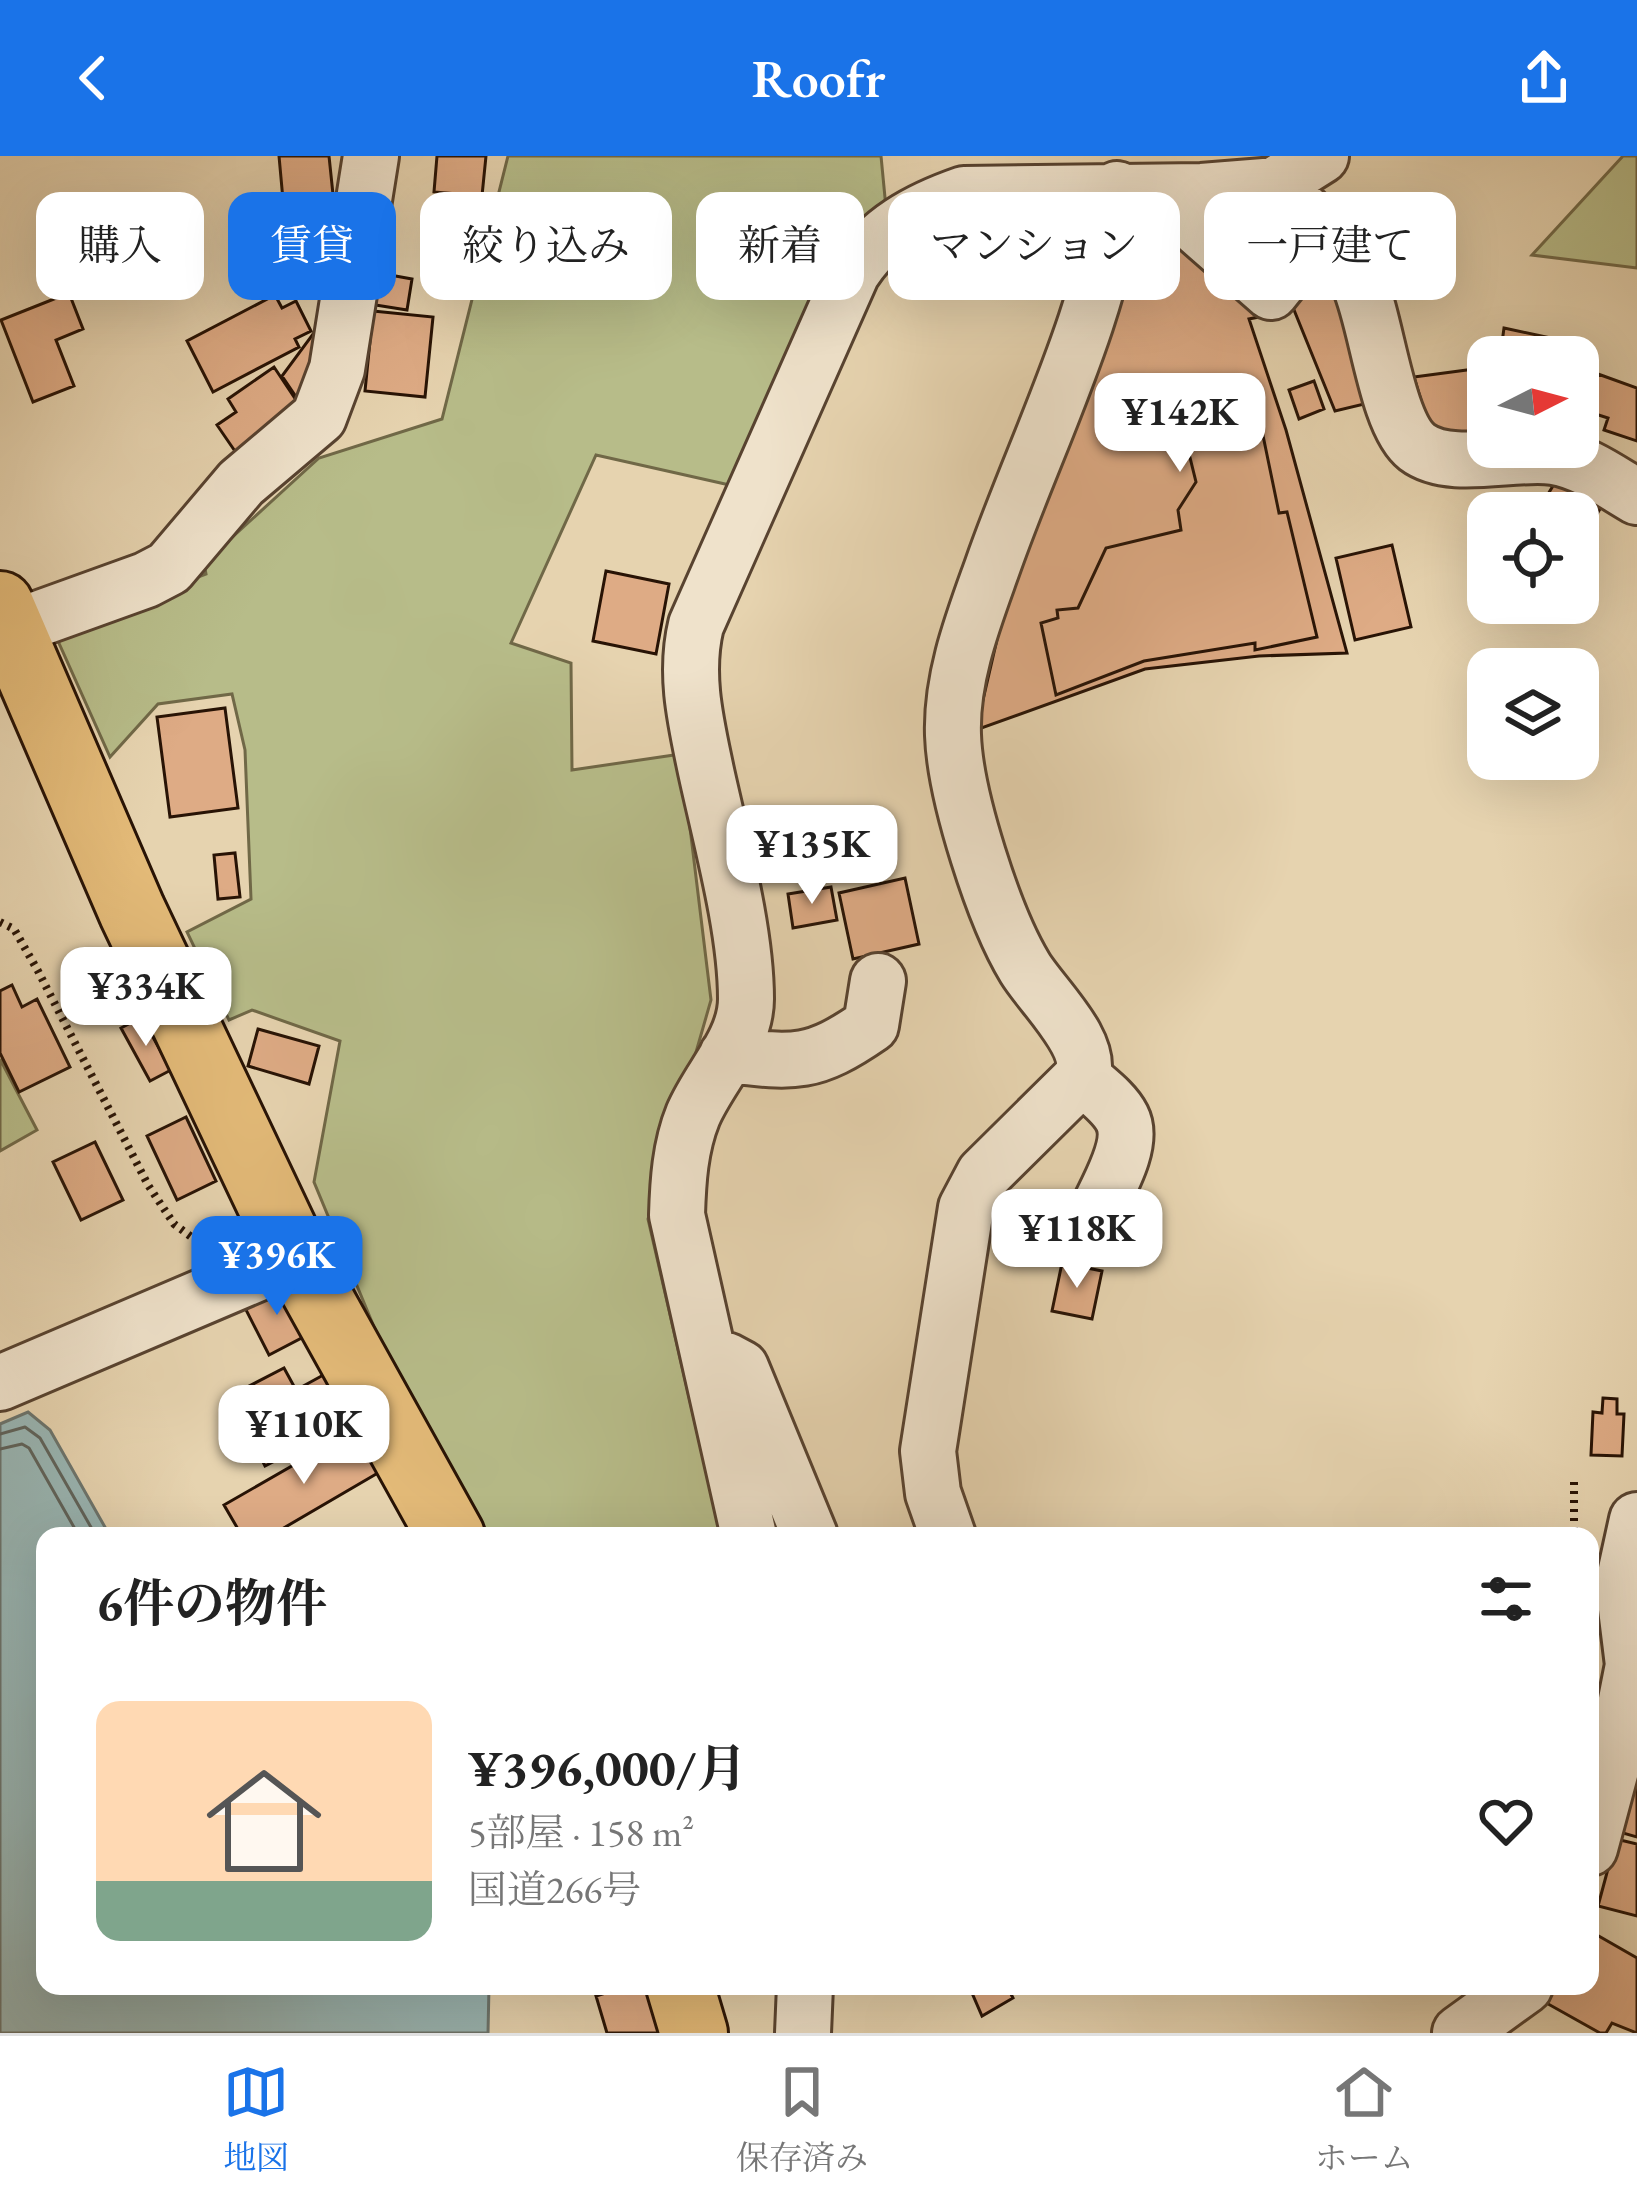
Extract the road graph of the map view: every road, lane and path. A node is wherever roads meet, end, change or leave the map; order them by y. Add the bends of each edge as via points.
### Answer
1 (371, 156) edge
2 (1321, 156) edge
3 (977, 176) edge
4 (1099, 177) edge
5 (1275, 185) junction
6 (1247, 192) edge
7 (1204, 200) edge
8 (1637, 497) edge
9 (5, 617) edge
10 (0, 922) edge
11 (878, 981) dead end
12 (728, 1055) junction
13 (1082, 1076) junction
14 (1094, 1218) dead end
15 (275, 1264) junction
16 (708, 1351) junction
17 (0, 1383) edge
18 (1574, 1482) dead end
19 (1637, 1520) edge
20 (445, 1527) edge
21 (747, 1527) edge
22 (806, 1527) edge
23 (945, 1527) edge
24 (1574, 1527) edge
25 (1627, 1752) edge
26 (1599, 1825) edge
27 (683, 1995) edge
28 (805, 1995) edge
29 (1513, 1995) edge
30 (694, 2033) edge
31 (803, 2033) edge
32 (1460, 2033) edge

1 - 9 street via 338,369 319,417 242,482 169,568
2 - 5 street
3 - 4 street
3 - 12 street via 964,194 887,232 861,259 696,626 694,713 746,982
4 - 7 street
4 - 13 street via 1106,265 964,651 953,734 968,823 1000,910 1024,966 1082,1047
5 - 6 street
5 - 8 street via 1357,279 1395,410 1418,448 1449,459 1550,456
9 - 15 highway
10 - 15 path via 14,929 174,1224 232,1267
11 - 12 street via 871,1025 818,1057
12 - 16 street via 692,1118 678,1183 677,1215
13 - 14 street via 1126,1129
13 - 23 street via 984,1174 966,1208 928,1451
15 - 17 street
15 - 20 highway
16 - 21 street
16 - 22 street via 741,1368
18 - 24 path
19 - 25 street via 1624,1584 1633,1665
25 - 26 street
27 - 30 highway
28 - 31 street
29 - 32 street

